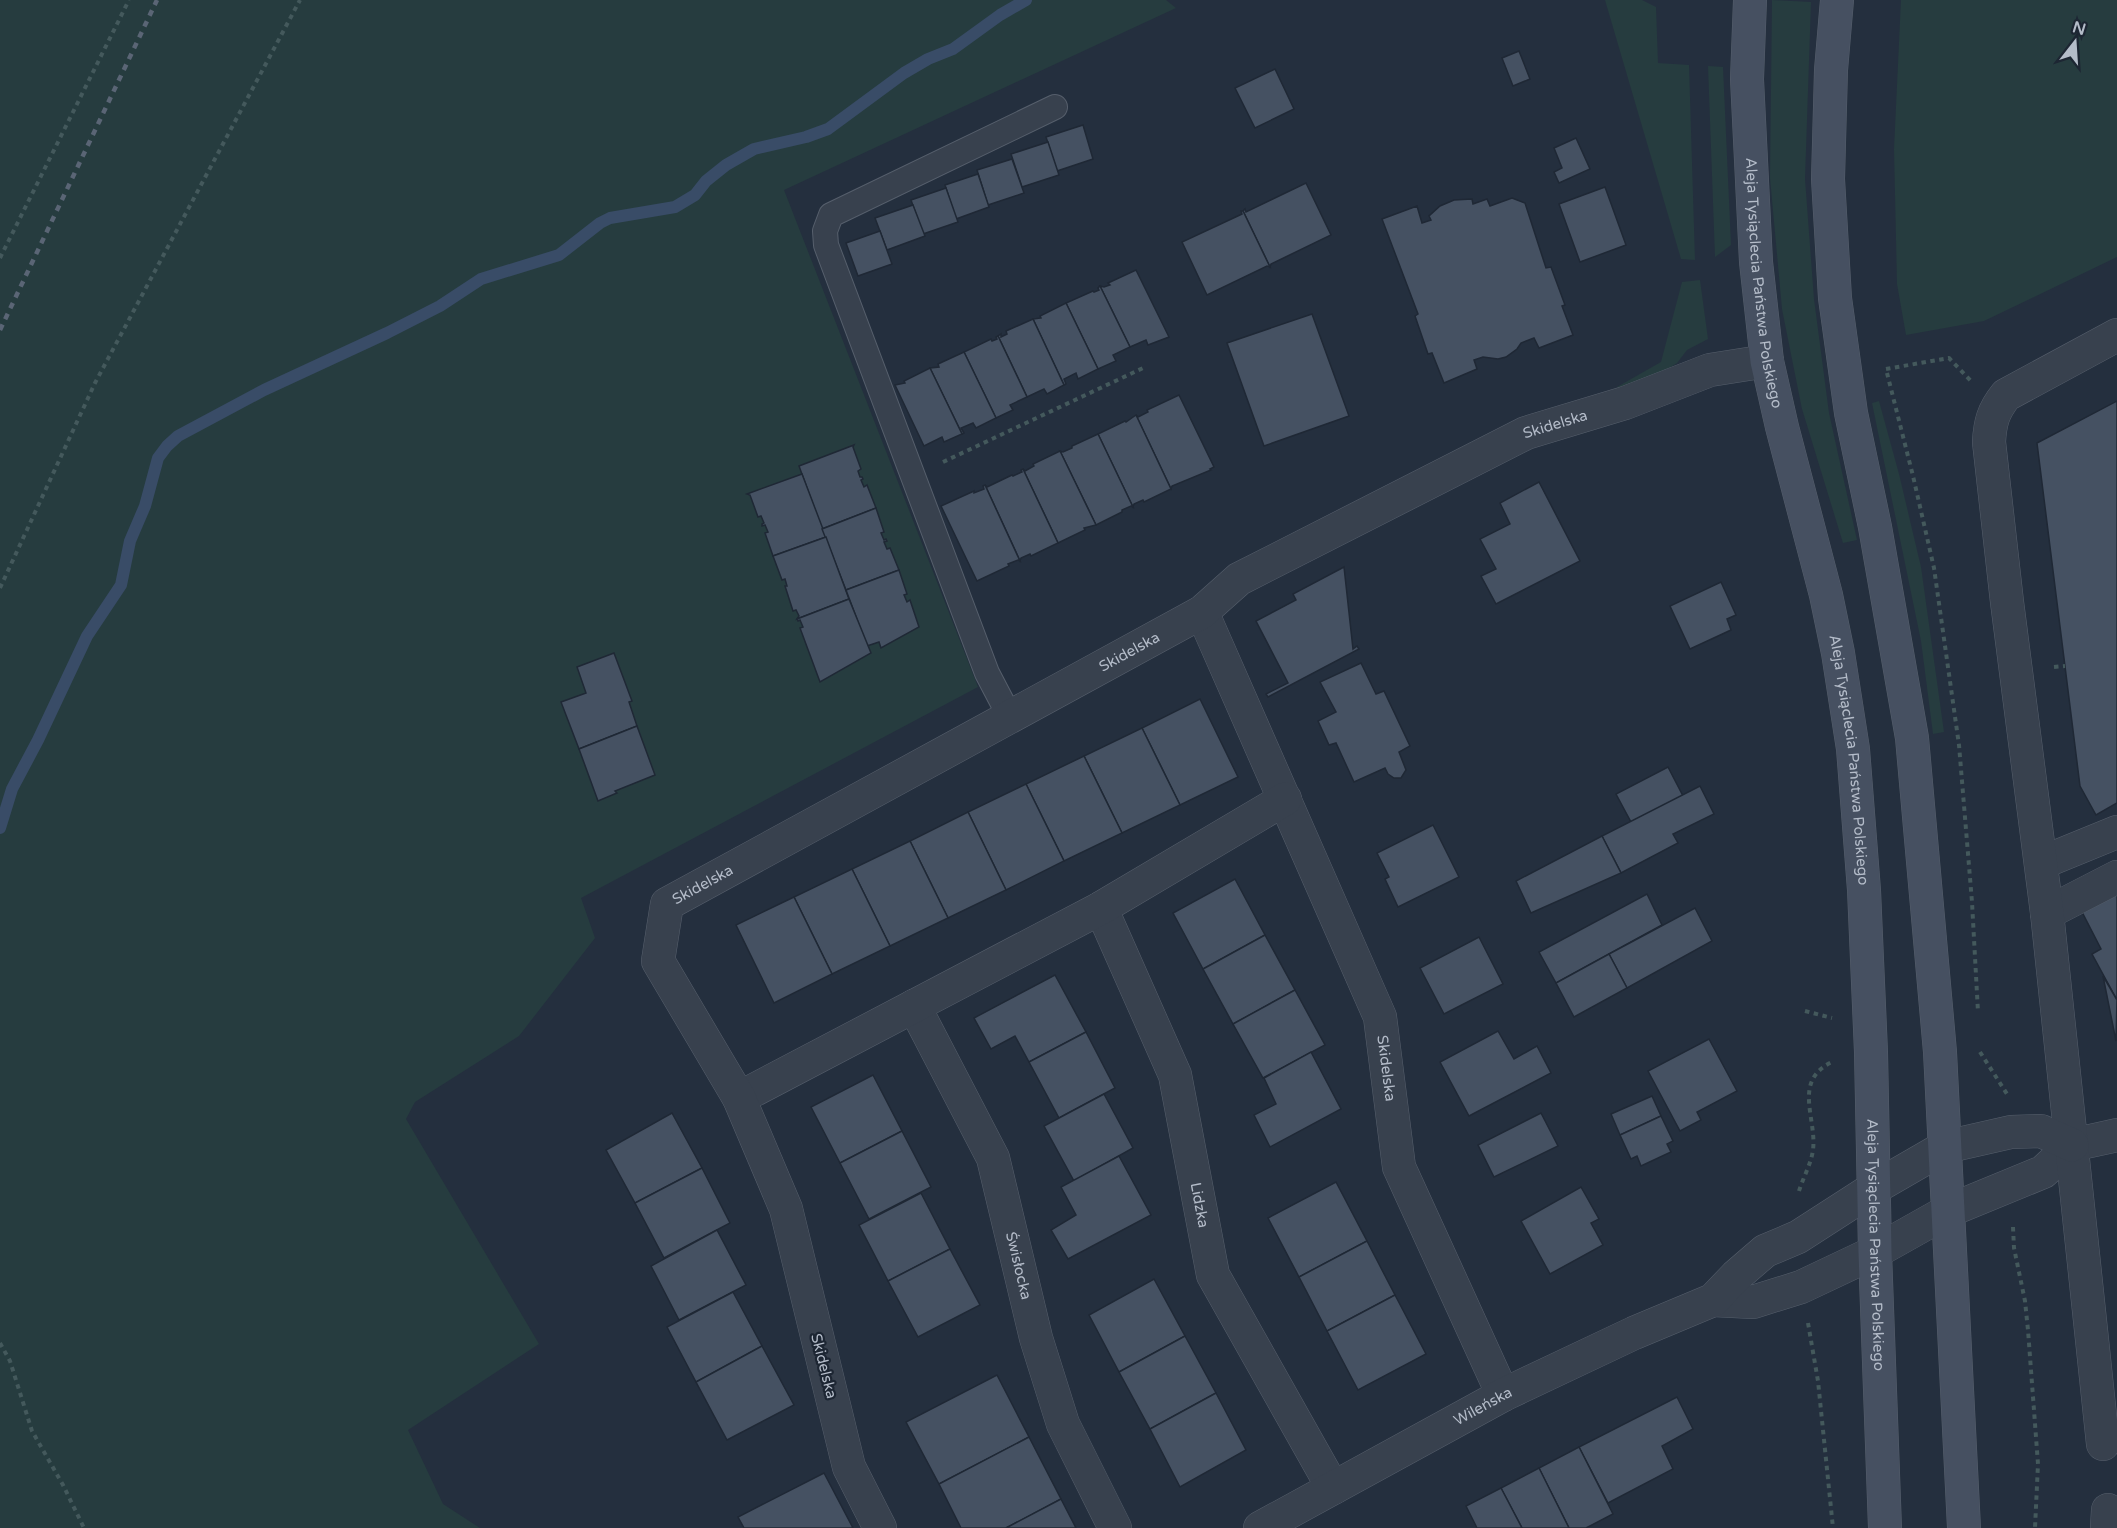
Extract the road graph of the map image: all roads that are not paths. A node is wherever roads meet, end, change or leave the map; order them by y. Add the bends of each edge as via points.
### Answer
1 (1750, 0) edge
2 (1837, 0) edge
3 (1055, 107) dead end
4 (2117, 335) edge
5 (1767, 361) junction
6 (1202, 612) junction
7 (1010, 717) junction
8 (1285, 799) junction
9 (2117, 832) edge
10 (2041, 863) junction
11 (2117, 877) edge
12 (1101, 908) junction
13 (2048, 913) junction
14 (914, 1006) junction
15 (739, 1098) junction
16 (2117, 1135) edge
17 (2072, 1144) junction
18 (1945, 1147) junction
19 (1874, 1188) junction
20 (1948, 1211) junction
21 (1875, 1252) junction
22 (1713, 1300) junction
23 (1503, 1395) junction
24 (2103, 1444) dead end
25 (1333, 1488) junction
26 (880, 1528) edge
27 (1115, 1528) edge
28 (1260, 1528) edge
29 (1885, 1528) edge
30 (1964, 1528) edge

1 - 5 main road, Aleja Tysiąclecia Państwa Polskiego via 1748,102 1756,262
2 - 18 main road via 1828,179 1835,298 1851,412 1912,738
3 - 7 lane via 831,215 825,231 826,245 912,476 987,673
4 - 10 street via 2006,395 1990,422 2007,602
5 - 6 street, Skidelska via 1710,370 1625,404 1526,433 1239,579
5 - 19 main road, Aleja Tysiąclecia Państwa Polskiego via 1826,596 1853,749 1864,890
6 - 7 street, Skidelska
6 - 8 street, Skidelska
7 - 15 street, Skidelska via 667,904 658,961
8 - 12 street
8 - 23 street, Skidelska via 1380,1017 1399,1167
9 - 10 street
10 - 13 street
11 - 13 street
12 - 14 street
12 - 25 street, Lidzka via 1175,1075 1213,1275
13 - 17 street
14 - 15 street
14 - 27 street, Świsłocka via 993,1158 1036,1338 1063,1424
15 - 26 street, Skidelska via 786,1209 849,1467
16 - 17 street
17 - 18 street, Wileńska via 2041,1131 2011,1132
17 - 20 street, Wileńska via 2043,1172
17 - 24 street
18 - 19 street, Wileńska
18 - 20 main road
19 - 21 main road, Aleja Tysiąclecia Państwa Polskiego
19 - 22 street, Wileńska via 1798,1237 1765,1251
20 - 21 street, Wileńska
20 - 30 main road
21 - 22 street, Wileńska via 1779,1295 1753,1302
21 - 29 main road, Aleja Tysiąclecia Państwa Polskiego
22 - 23 street, Wileńska
23 - 25 street, Wileńska
25 - 28 street, Wileńska

